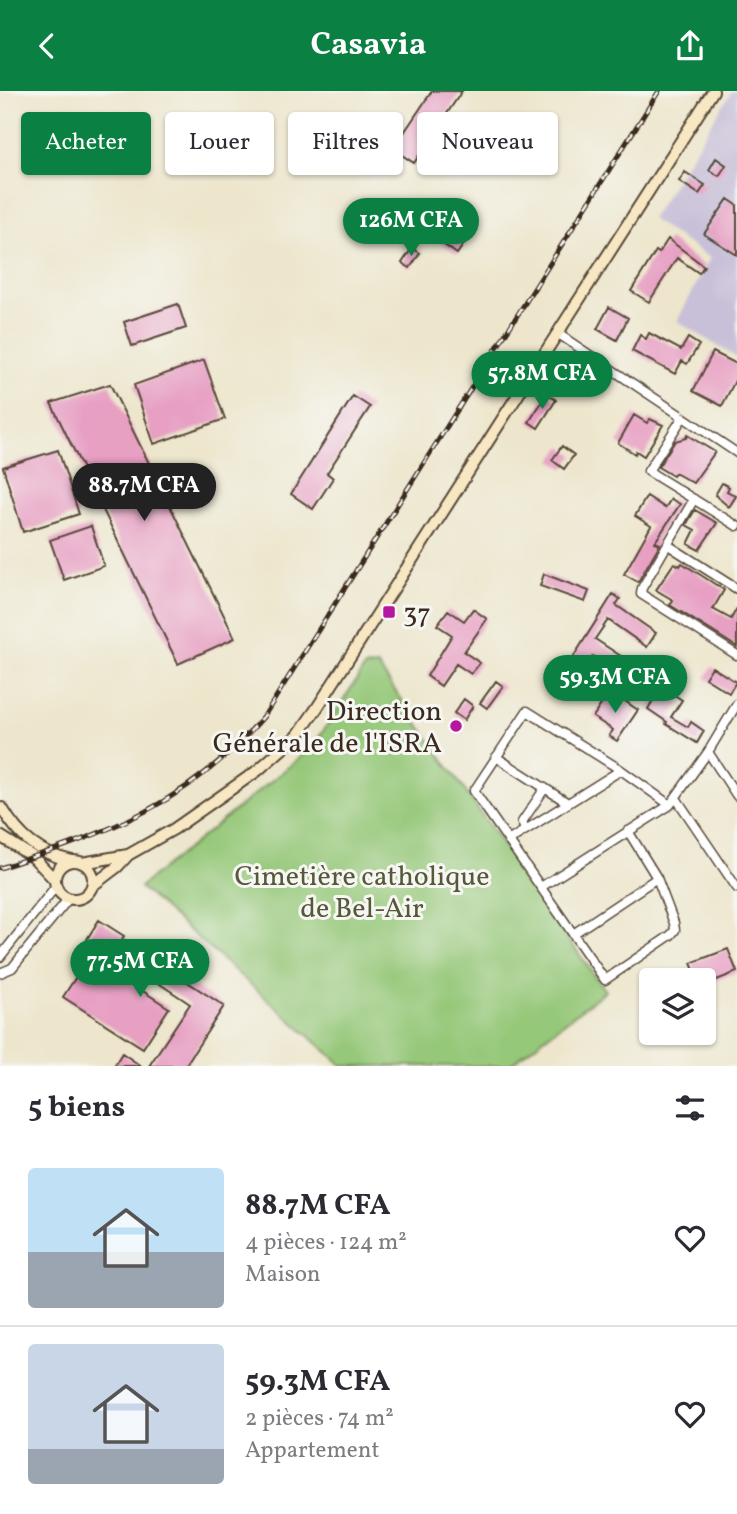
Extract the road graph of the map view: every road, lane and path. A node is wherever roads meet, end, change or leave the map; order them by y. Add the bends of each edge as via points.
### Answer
1 (713, 91) edge
2 (557, 333) junction
3 (683, 417) junction
4 (737, 453) edge
5 (694, 499) junction
6 (737, 526) edge
7 (668, 545) junction
8 (737, 589) edge
9 (737, 655) edge
10 (737, 704) edge
11 (708, 752) junction
12 (496, 757) junction
13 (621, 770) junction
14 (545, 788) junction
15 (737, 796) edge
16 (673, 801) junction
17 (568, 803) junction
18 (1, 807) edge
19 (525, 830) junction
20 (628, 831) junction
21 (0, 836) edge
22 (508, 841) junction
23 (128, 855) junction
24 (77, 862) junction
25 (657, 878) junction
26 (55, 883) junction
27 (92, 886) junction
28 (541, 887) junction
29 (737, 888) edge
30 (69, 898) junction
31 (573, 934) junction
32 (0, 957) edge
33 (0, 973) edge

1 - 2 street
2 - 3 street
2 - 23 street via 298,735 225,795
3 - 4 street
3 - 5 street via 648,471
5 - 6 street
5 - 7 street
7 - 8 street
7 - 9 street via 641,594
10 - 11 street
11 - 15 street
11 - 16 street
12 - 13 street via 527,711
12 - 14 street
12 - 22 street via 474,791
13 - 16 street
13 - 17 street
14 - 17 street
14 - 19 street via 522,822
16 - 20 street
16 - 29 street
17 - 19 street
18 - 24 street via 40,850
19 - 22 street
20 - 25 street
20 - 28 street
21 - 26 street via 33,857
22 - 28 street
23 - 24 street
23 - 27 street
24 - 26 street via 58,869
24 - 27 street via 90,870
25 - 31 street
25 - 31 street via 675,930 605,980
26 - 30 street
26 - 32 street
27 - 30 street via 81,898
28 - 31 street
30 - 33 street via 12,968

